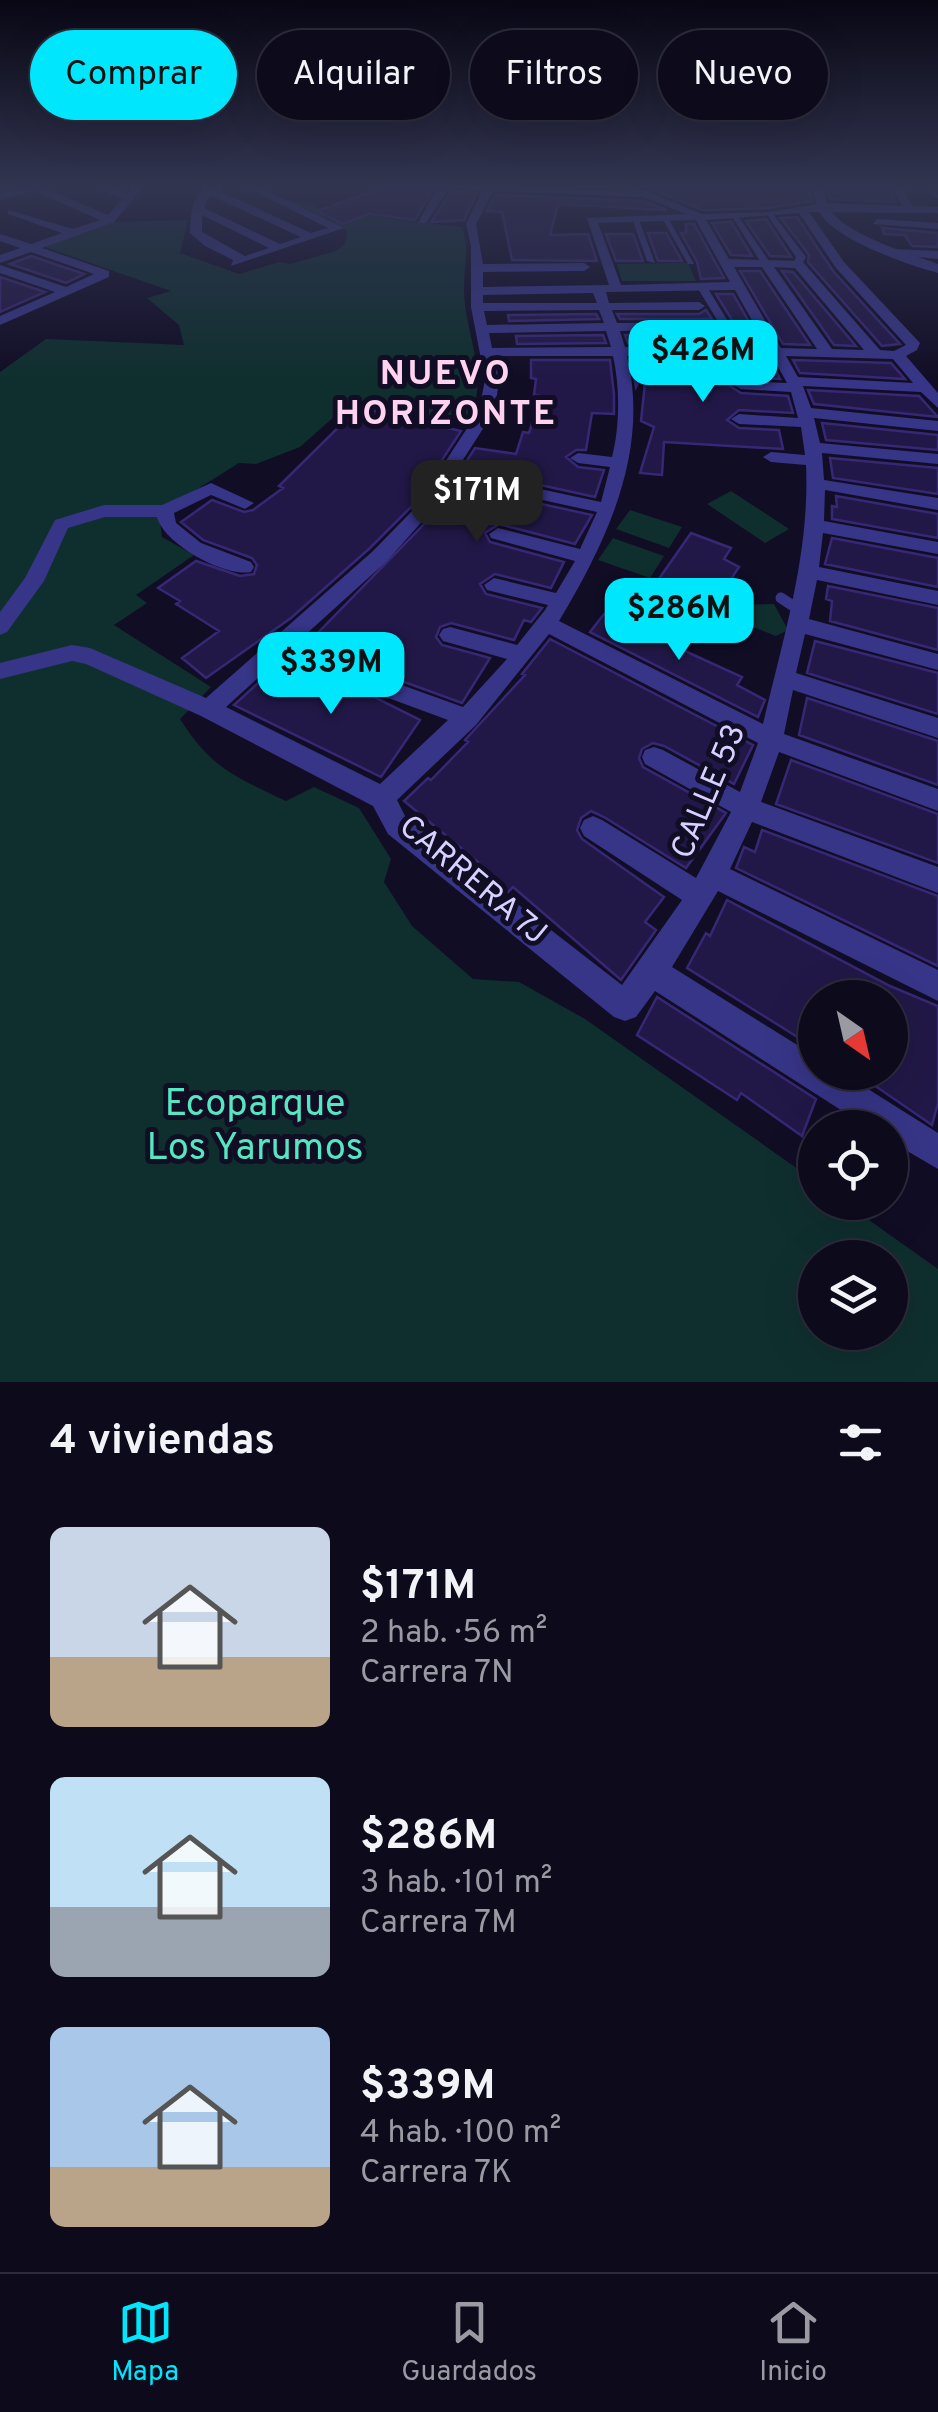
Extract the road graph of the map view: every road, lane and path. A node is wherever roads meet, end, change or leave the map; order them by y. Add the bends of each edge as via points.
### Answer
1 (25, 249) edge
2 (33, 249) edge
3 (219, 249) edge
4 (275, 249) edge
5 (477, 249) edge
6 (597, 249) edge
7 (647, 249) edge
8 (683, 249) edge
9 (720, 249) edge
10 (758, 249) edge
11 (795, 249) edge
12 (829, 249) edge
13 (888, 249) edge
14 (893, 252) junction
15 (938, 255) edge
16 (0, 259) edge
17 (652, 261) dead end
18 (691, 262) dead end
19 (725, 263) junction
20 (766, 264) junction
21 (798, 264) junction
22 (584, 266) dead end
23 (0, 268) edge
24 (477, 268) junction
25 (938, 269) edge
26 (702, 286) junction
27 (740, 286) junction
28 (66, 291) junction
29 (606, 294) junction
30 (478, 299) junction
31 (0, 302) edge
32 (699, 306) dead end
33 (22, 311) junction
34 (0, 321) edge
35 (710, 326) dead end
36 (610, 327) junction
37 (483, 328) junction
38 (741, 350) junction
39 (487, 352) junction
40 (618, 352) junction
41 (779, 352) junction
42 (828, 354) junction
43 (876, 355) junction
44 (897, 355) junction
45 (795, 384) junction
46 (741, 385) dead end
47 (924, 388) junction
48 (938, 403) edge
49 (808, 418) junction
50 (738, 419) dead end
51 (938, 426) edge
52 (814, 454) junction
53 (772, 457) dead end
54 (578, 458) dead end
55 (938, 460) edge
56 (620, 464) junction
57 (818, 484) junction
58 (512, 488) dead end
59 (246, 503) dead end
60 (938, 504) edge
61 (607, 508) junction
62 (165, 511) junction
63 (817, 526) junction
64 (498, 534) dead end
65 (938, 548) edge
66 (585, 557) junction
67 (244, 566) dead end
68 (812, 572) junction
69 (494, 585) dead end
70 (938, 598) edge
71 (560, 601) junction
72 (793, 611) junction
73 (548, 624) junction
74 (0, 627) edge
75 (450, 635) dead end
76 (275, 648) junction
77 (524, 655) junction
78 (938, 662) edge
79 (0, 671) edge
80 (784, 678) junction
81 (209, 708) junction
82 (468, 718) junction
83 (938, 728) edge
84 (770, 738) junction
85 (654, 758) dead end
86 (382, 798) junction
87 (938, 800) edge
88 (744, 807) junction
89 (593, 828) dead end
90 (938, 880) edge
91 (705, 884) junction
92 (652, 972) junction
93 (938, 986) edge
94 (625, 1006) joint
95 (938, 1152) edge

1 - 16 street
2 - 28 street via 105,274
3 - 4 street via 240,261
5 - 24 street
6 - 29 street
7 - 17 street
8 - 18 street
9 - 19 street, CALLE 53
10 - 20 street
11 - 21 street
12 - 44 street via 913,343
13 - 14 street
14 - 15 street
14 - 25 street
19 - 20 street
19 - 27 street, CALLE 53
20 - 21 street
20 - 42 street
21 - 43 street
22 - 24 street
23 - 28 street
24 - 30 street
26 - 27 street
26 - 29 street
26 - 38 street
27 - 41 street, CALLE 53
28 - 33 street
29 - 30 street
29 - 32 street
29 - 36 street
30 - 37 street
31 - 33 street
33 - 34 street
35 - 36 street
36 - 37 street
36 - 40 street
37 - 39 street
38 - 40 street
38 - 41 street
39 - 40 street
39 - 76 street via 487,410 452,469 380,556
40 - 56 street via 625,382
41 - 42 street
41 - 45 street, CALLE 53
42 - 43 street
43 - 44 street
44 - 47 street
45 - 46 street
45 - 47 street
45 - 49 street, CALLE 53
47 - 48 street
49 - 50 street
49 - 51 street
49 - 52 street, CALLE 53
52 - 53 street
52 - 55 street
52 - 57 street, CALLE 53
54 - 56 street
56 - 61 street
57 - 60 street
57 - 63 street, CALLE 53
58 - 61 street
59 - 62 street via 211,488
61 - 66 street
62 - 67 street via 174,536
62 - 74 street via 104,510 61,524 34,581
63 - 65 street
63 - 68 street, CALLE 53
64 - 66 street
66 - 71 street
68 - 70 street
68 - 72 street, CALLE 53
69 - 71 street
71 - 73 street
72 - 78 street
72 - 80 street, CALLE 53
73 - 77 street
73 - 84 street
75 - 77 street
76 - 81 street
76 - 82 street
77 - 82 street
79 - 81 street, CARRERA 7J via 72,653 90,656
80 - 83 street
80 - 84 street, CALLE 53
81 - 86 street, CARRERA 7J
82 - 86 street
84 - 87 street
84 - 88 street, CALLE 53
85 - 88 street
86 - 94 street, CARRERA 7J via 397,826
88 - 90 street
88 - 91 street, CALLE 53
89 - 91 street
91 - 92 street, CALLE 53
91 - 93 street
92 - 94 street, CALLE 53
92 - 95 street

